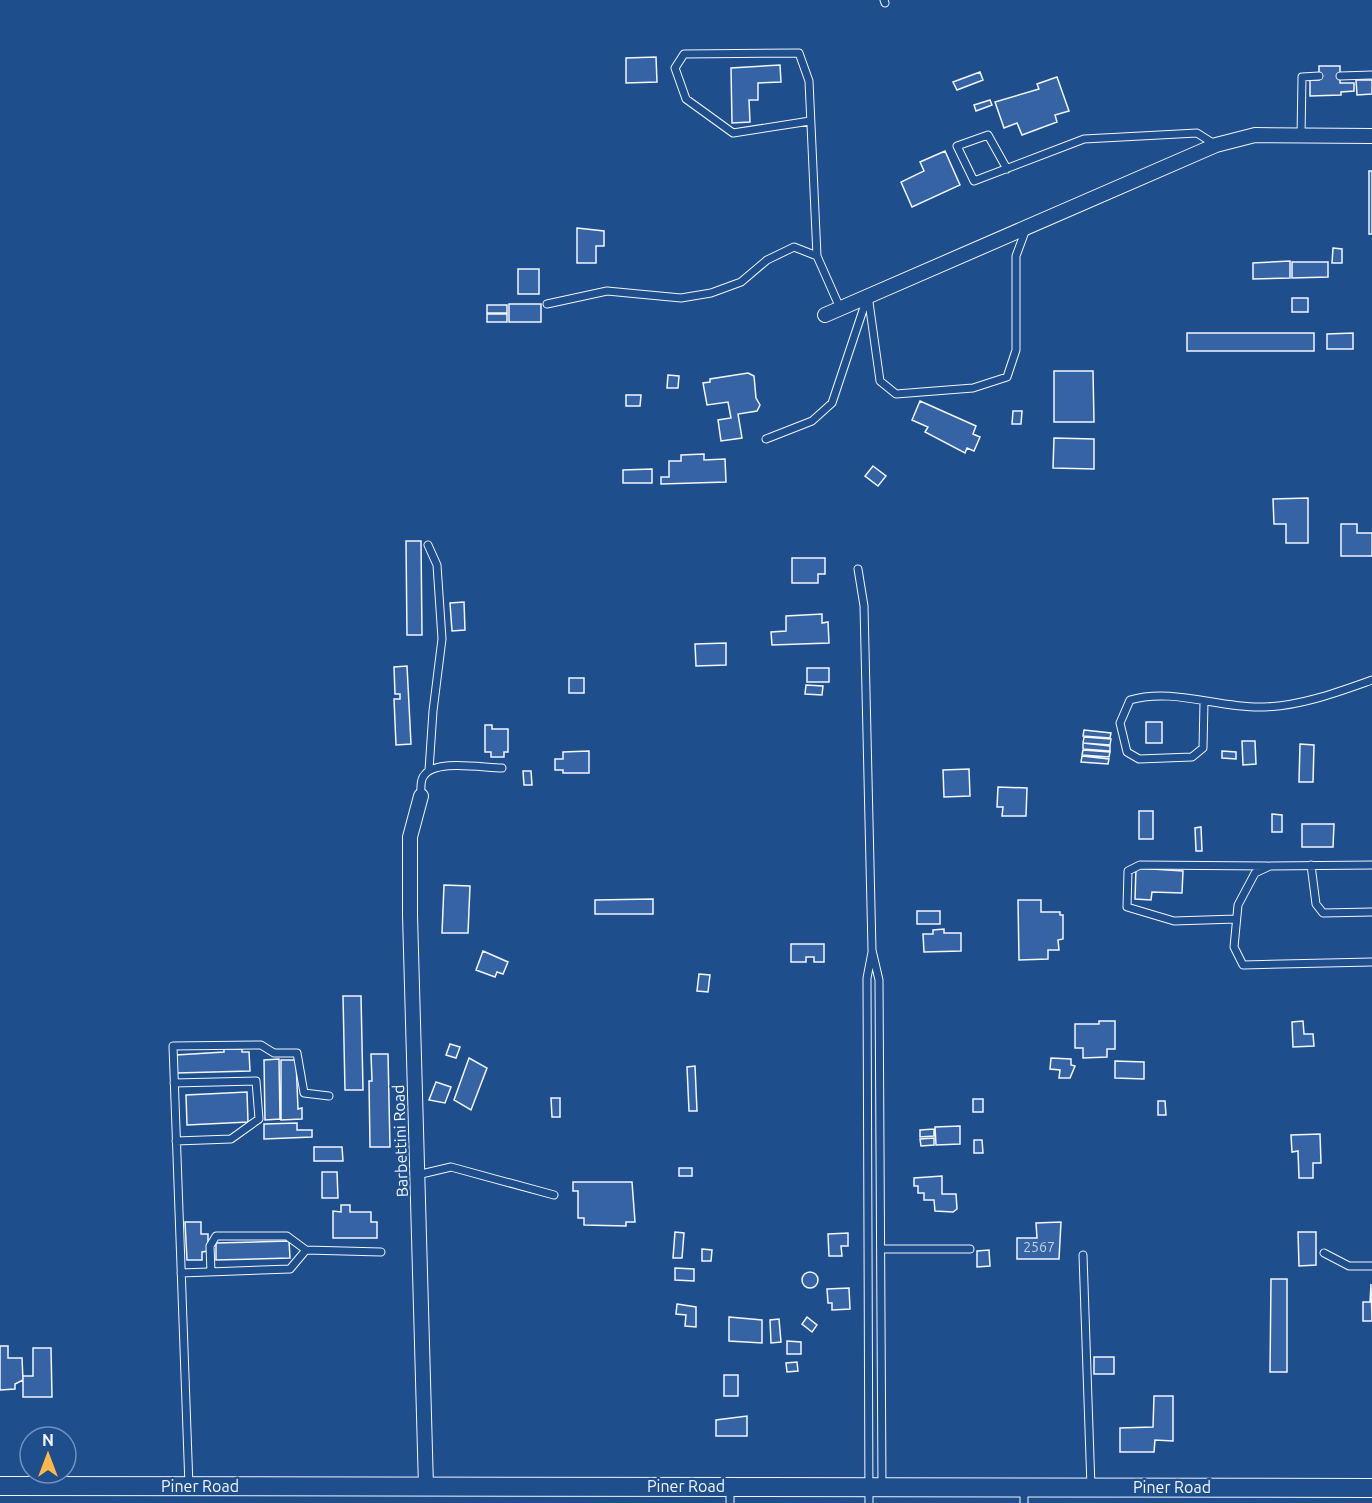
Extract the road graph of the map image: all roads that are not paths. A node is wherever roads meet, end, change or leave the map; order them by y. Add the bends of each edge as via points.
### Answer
1 (1372, 75) edge
2 (1319, 76) dead end
3 (1340, 76) dead end
4 (810, 121) junction
5 (1301, 136) junction
6 (1372, 136) edge
7 (1216, 145) junction
8 (1007, 169) junction
9 (1027, 227) junction
10 (817, 256) junction
11 (868, 296) junction
12 (547, 304) dead end
13 (840, 308) junction
14 (825, 315) dead end
15 (766, 439) dead end
16 (429, 545) dead end
17 (858, 569) dead end
18 (1372, 680) edge
19 (1204, 702) junction
20 (502, 768) dead end
21 (429, 770) junction
22 (421, 796) joint
23 (1311, 865) junction
24 (1372, 865) edge
25 (1270, 866) junction
26 (1372, 912) edge
27 (1236, 920) junction
28 (873, 950) junction
29 (1372, 962) edge
30 (174, 1083) junction
31 (329, 1096) dead end
32 (176, 1141) junction
33 (417, 1176) junction
34 (554, 1195) dead end
35 (881, 1249) junction
36 (970, 1249) dead end
37 (306, 1250) junction
38 (381, 1252) dead end
39 (1324, 1253) dead end
40 (1083, 1255) dead end
41 (1372, 1266) edge
42 (211, 1272) junction
43 (181, 1273) junction
44 (0, 1485) edge
45 (189, 1486) junction
46 (426, 1487) junction
47 (1091, 1487) junction
48 (1372, 1488) edge
49 (873, 1492) edge
50 (730, 1495) edge
51 (1024, 1495) edge

1 - 3 lane
2 - 5 lane via 1302,76
4 - 4 lane via 808,81 799,53 684,54 675,68 686,99 733,133
4 - 10 lane
5 - 6 street
5 - 7 street via 1255,135
7 - 8 lane via 1197,133 1084,139
7 - 9 street
8 - 8 lane via 974,181 957,146 988,135
9 - 11 street
9 - 11 lane via 1016,256 1016,350 1006,377 973,388 896,394 880,381
10 - 12 lane via 794,247 767,260 741,282 711,293 681,298 607,291
10 - 13 lane
11 - 13 street
11 - 15 lane via 832,403 812,421
13 - 14 street
16 - 21 lane via 437,565 442,639
17 - 28 lane via 864,606
18 - 19 lane via 1333,694 1265,708
19 - 19 lane via 1164,695 1130,700 1120,723 1127,752 1139,759 1192,757 1203,748
20 - 21 lane via 456,765
21 - 22 lane via 423,778
22 - 33 street, Barbettini Road via 410,837
23 - 24 lane
23 - 25 lane
23 - 26 lane via 1316,904 1323,913
25 - 27 lane via 1255,873 1238,905
25 - 27 lane via 1140,865 1128,871 1127,907 1174,921
27 - 29 lane via 1234,947 1243,964
28 - 35 lane via 879,980
28 - 49 lane via 867,978
30 - 31 lane via 172,1046 261,1045 274,1053 297,1053 304,1093
30 - 32 lane
30 - 32 lane via 256,1082 259,1119 231,1139
32 - 43 lane
33 - 34 lane via 451,1167
33 - 46 street, Barbettini Road
35 - 36 lane
35 - 49 lane
37 - 38 lane
37 - 42 lane via 290,1269
37 - 42 lane via 287,1236 216,1236 210,1246
39 - 41 lane via 1342,1265
40 - 47 lane
42 - 43 lane
43 - 45 lane
44 - 45 street, Piner Road
45 - 46 street, Piner Road
46 - 50 street, Piner Road
47 - 48 street, Piner Road
47 - 51 street, Piner Road
49 - 50 street, Piner Road
49 - 51 street, Piner Road

